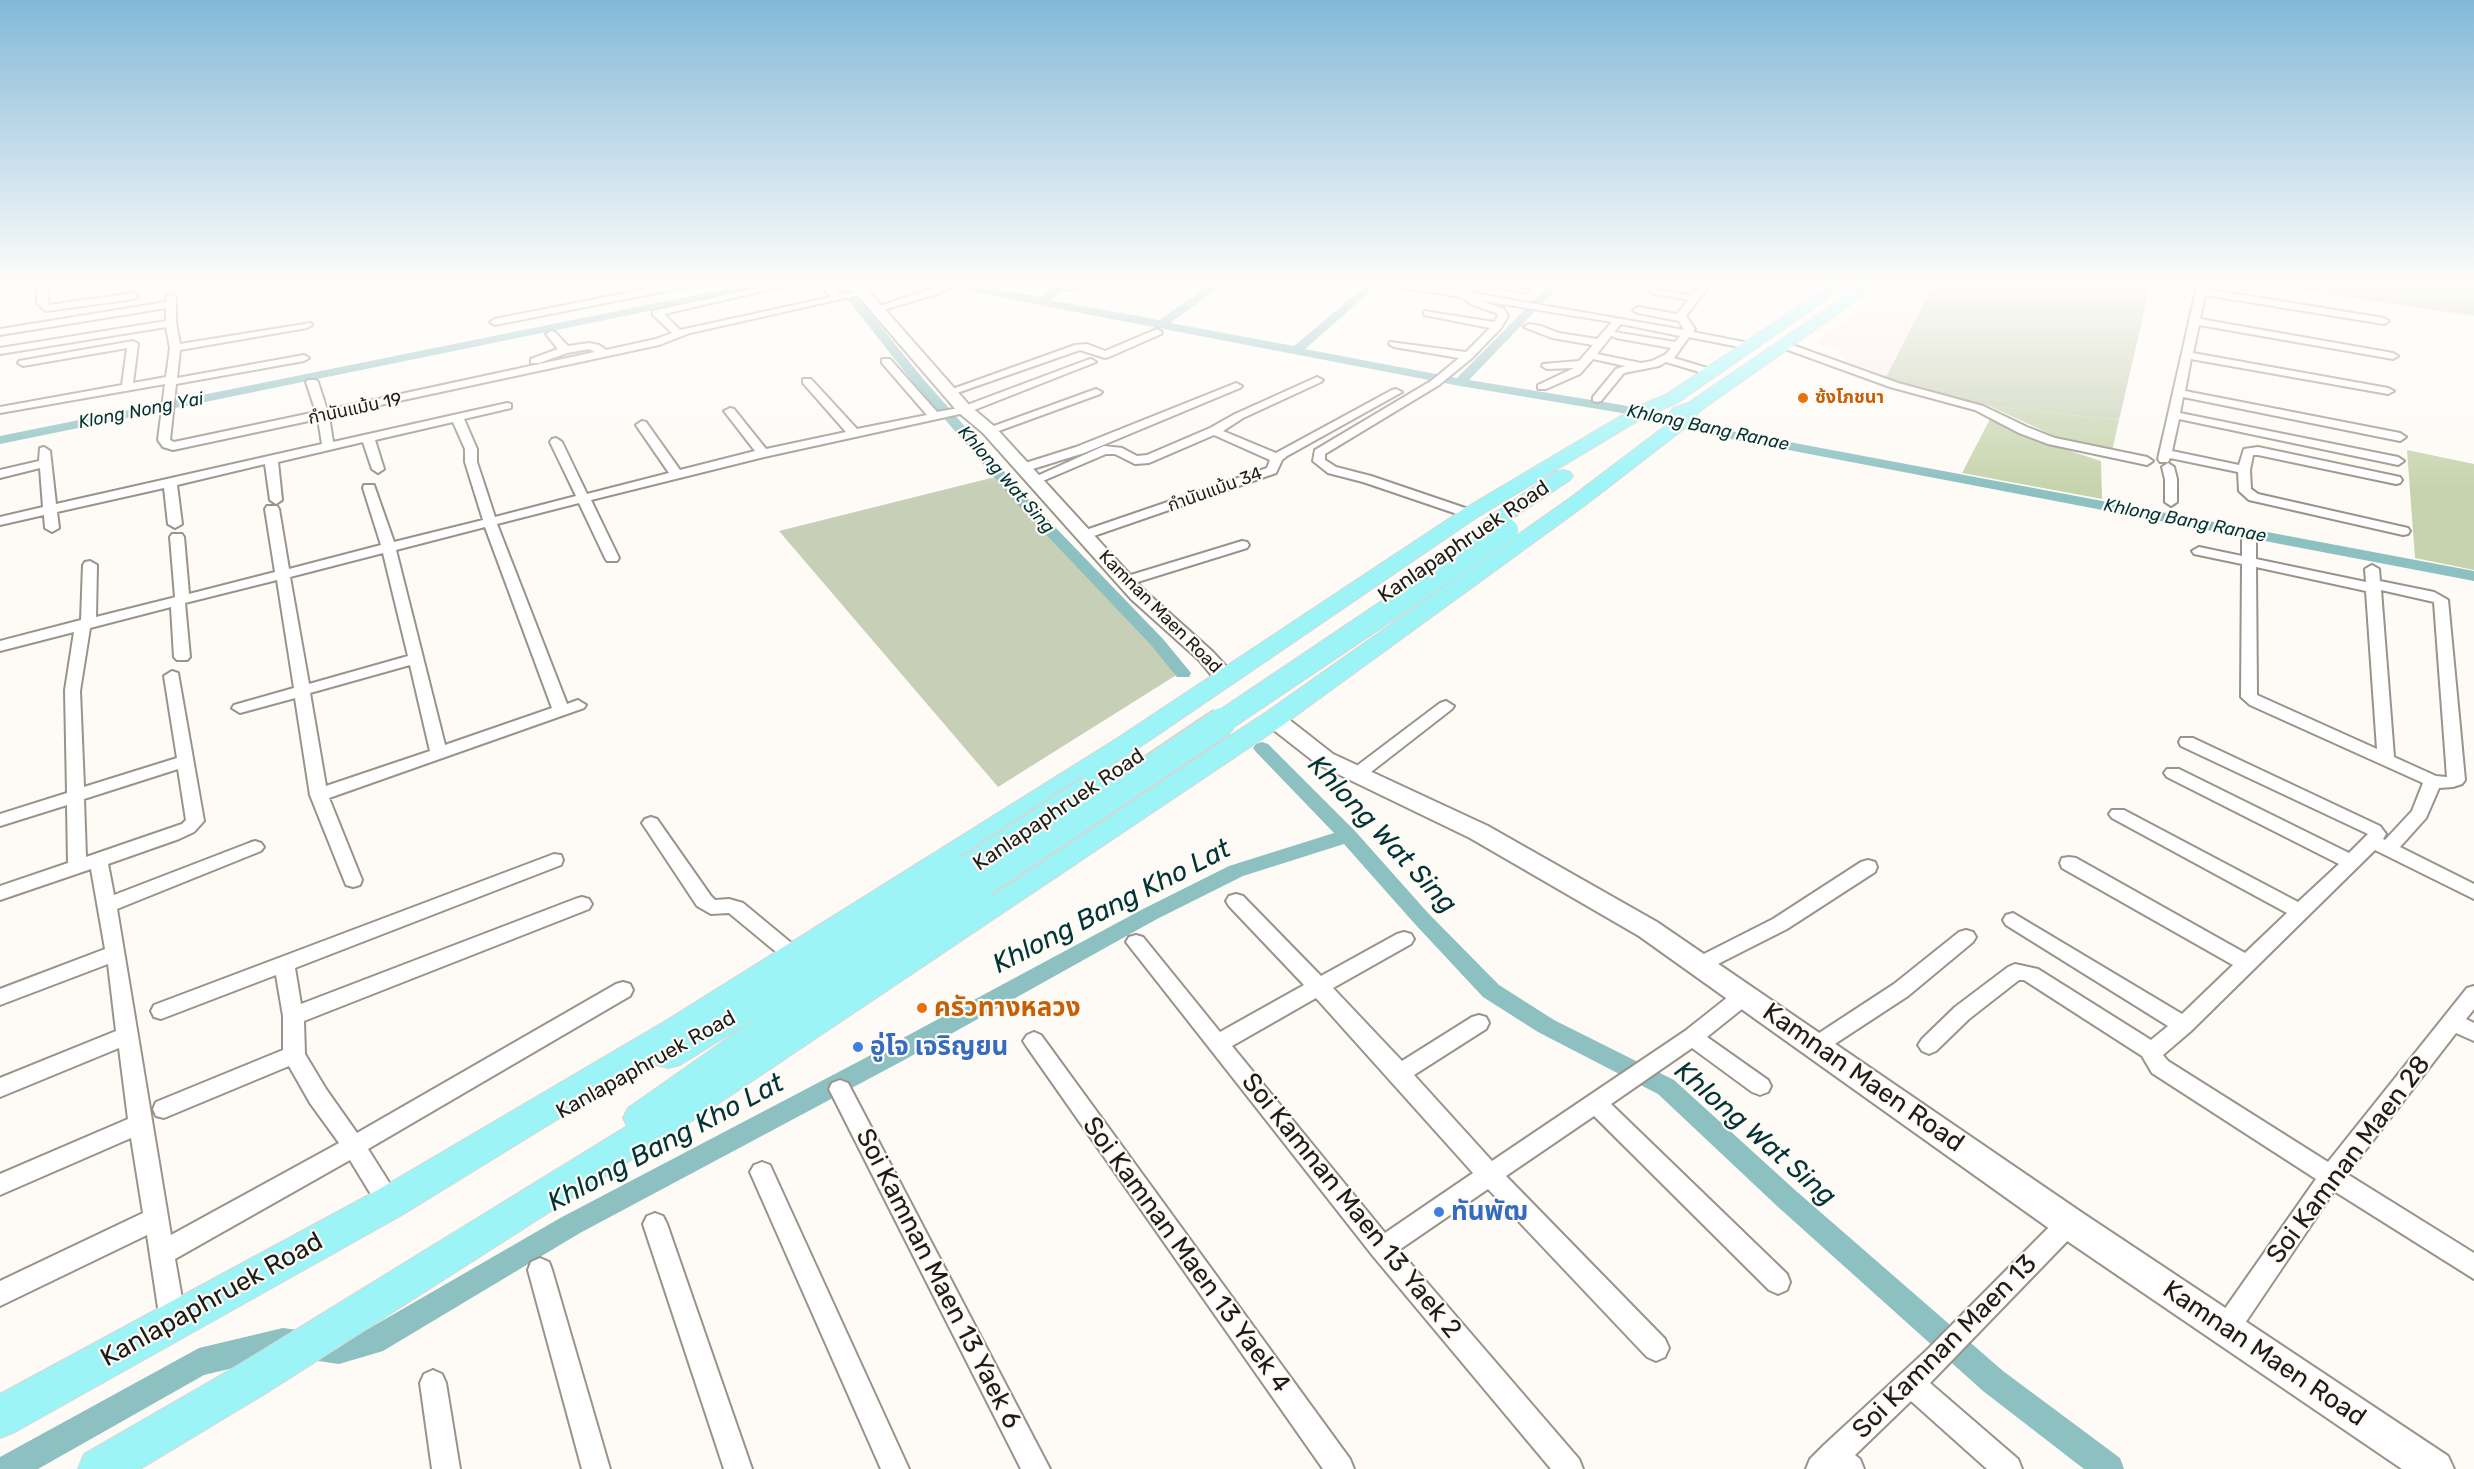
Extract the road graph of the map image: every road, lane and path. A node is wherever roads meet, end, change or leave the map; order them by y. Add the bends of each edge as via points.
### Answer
1 (95, 351) edge
2 (134, 351) edge
3 (176, 351) edge
4 (565, 351) edge
5 (599, 351) edge
6 (618, 351) edge
7 (913, 351) edge
8 (1069, 351) edge
9 (1095, 351) edge
10 (1115, 351) edge
11 (1431, 351) edge
12 (1474, 351) edge
13 (1594, 351) edge
14 (1674, 351) edge
15 (1742, 351) edge
16 (1775, 351) edge
17 (1799, 351) edge
18 (2188, 351) edge
19 (2362, 351) edge
20 (604, 354) junction
21 (2187, 355) junction
22 (2393, 356) dead end
23 (1468, 357) junction
24 (1597, 357) dead end
25 (304, 358) dead end
26 (1666, 360) junction
27 (886, 361) dead end
28 (1091, 362) dead end
29 (23, 363) dead end
30 (532, 363) dead end
31 (1582, 364) junction
32 (1547, 366) dead end
33 (1641, 366) junction
34 (1710, 372) junction
35 (171, 380) junction
36 (1317, 380) dead end
37 (807, 381) dead end
38 (312, 382) dead end
39 (1236, 386) dead end
40 (127, 387) junction
41 (1542, 387) dead end
42 (950, 392) junction
43 (1096, 392) dead end
44 (1396, 392) dead end
45 (2388, 392) dead end
46 (2179, 393) junction
47 (1597, 399) dead end
48 (507, 406) dead end
49 (0, 410) edge
50 (730, 411) dead end
51 (951, 413) junction
52 (2174, 415) junction
53 (323, 416) junction
54 (457, 417) junction
55 (1661, 418) junction
56 (642, 425) dead end
57 (989, 430) junction
58 (1214, 431) junction
59 (855, 434) junction
60 (2400, 437) dead end
61 (368, 438) junction
62 (556, 442) dead end
63 (328, 447) junction
64 (763, 453) junction
65 (1277, 458) junction
66 (271, 459) junction
67 (2166, 460) junction
68 (2398, 461) dead end
69 (378, 469) dead end
70 (2244, 470) junction
71 (0, 474) edge
72 (1028, 474) junction
73 (677, 475) junction
74 (2396, 480) dead end
75 (170, 482) junction
76 (369, 488) dead end
77 (584, 498) junction
78 (2171, 502) dead end
79 (52, 510) junction
80 (0, 521) edge
81 (490, 522) junction
82 (1482, 522) junction
83 (52, 528) dead end
84 (2403, 531) dead end
85 (1085, 535) junction
86 (2249, 540) dead end
87 (1242, 545) dead end
88 (388, 548) junction
89 (2199, 551) dead end
90 (612, 558) dead end
91 (2250, 562) junction
92 (90, 566) dead end
93 (281, 574) junction
94 (2373, 580) junction
95 (1126, 581) junction
96 (180, 600) junction
97 (1337, 605) junction
98 (86, 624) junction
99 (1393, 634) junction
100 (0, 646) edge
101 (182, 657) dead end
102 (414, 659) junction
103 (171, 676) dead end
104 (1225, 677) junction
105 (301, 690) junction
106 (578, 705) dead end
107 (1446, 706) dead end
108 (240, 708) dead end
109 (561, 710) junction
110 (1274, 719) junction
111 (2187, 742) dead end
112 (1125, 745) junction
113 (439, 754) junction
114 (2386, 760) junction
115 (185, 761) junction
116 (2173, 774) dead end
117 (1356, 775) junction
118 (1185, 776) junction
119 (2433, 781) junction
120 (320, 795) junction
121 (76, 797) junction
122 (2118, 814) dead end
123 (0, 820) edge
124 (651, 823) dead end
125 (2381, 844) junction
126 (255, 847) dead end
127 (554, 860) dead end
128 (88, 862) junction
129 (2351, 862) junction
130 (2068, 863) dead end
131 (1868, 867) dead end
132 (976, 876) junction
133 (353, 880) dead end
134 (2474, 892) edge
135 (0, 893) edge
136 (1236, 901) dead end
137 (582, 904) dead end
138 (107, 905) junction
139 (2300, 912) junction
140 (2013, 920) dead end
141 (1966, 937) dead end
142 (1404, 939) dead end
143 (1136, 942) dead end
144 (116, 953) junction
145 (794, 956) junction
146 (1701, 964) junction
147 (2247, 964) junction
148 (284, 965) junction
149 (1319, 988) junction
150 (623, 990) dead end
151 (2474, 994) edge
152 (1745, 995) junction
153 (0, 998) edge
154 (161, 1011) dead end
155 (293, 1016) junction
156 (2452, 1021) junction
157 (1479, 1023) dead end
158 (2184, 1024) junction
159 (2474, 1033) edge
160 (127, 1036) junction
161 (1692, 1037) junction
162 (1034, 1041) dead end
163 (1218, 1043) junction
164 (1817, 1045) junction
165 (1929, 1045) dead end
166 (2152, 1051) junction
167 (294, 1055) junction
168 (1399, 1074) junction
169 (1760, 1086) dead end
170 (0, 1088) edge
171 (840, 1089) dead end
172 (1595, 1103) junction
173 (164, 1109) dead end
174 (140, 1124) junction
175 (354, 1146) junction
176 (762, 1172) dead end
177 (1490, 1175) junction
178 (2332, 1175) junction
179 (424, 1184) junction
180 (0, 1185) edge
181 (389, 1203) junction
182 (155, 1219) junction
183 (2069, 1223) junction
184 (655, 1224) dead end
185 (485, 1231) junction
186 (1383, 1248) junction
187 (162, 1253) junction
188 (2474, 1267) edge
189 (540, 1270) dead end
190 (1778, 1282) dead end
191 (0, 1294) edge
192 (173, 1321) junction
193 (2226, 1329) junction
194 (1656, 1348) dead end
195 (433, 1383) dead end
196 (1910, 1383) junction
197 (0, 1417) edge
198 (1835, 1464) edge
199 (99, 1469) edge
200 (446, 1469) edge
201 (596, 1469) edge
202 (738, 1469) edge
203 (895, 1469) edge
204 (1036, 1469) edge
205 (1340, 1469) edge
206 (1569, 1469) edge
207 (2008, 1469) edge
208 (2435, 1469) edge

1 - 29 street
2 - 40 street
3 - 35 street, กำนันแม้น 19
4 - 30 street
5 - 20 street
6 - 20 street, กำนันแม้น 19
7 - 42 street, Kamnan Maen Road
8 - 42 street
9 - 10 street via 1105,355
11 - 23 street
12 - 23 street
13 - 31 street
14 - 26 street
15 - 34 main road, Kanlapaphruek Road
16 - 55 main road, Kanlapaphruek Road
17 - 67 street via 1894,385 1979,408 2052,441 2147,460
18 - 21 street
19 - 22 street
20 - 53 street, กำนันแม้น 19
21 - 45 street
21 - 46 street
23 - 82 street via 1435,383 1319,453 1319,461 1359,484
24 - 33 street
25 - 35 street
26 - 33 street
26 - 34 street
27 - 51 street
28 - 51 street
31 - 32 street
31 - 41 street via 1576,372
33 - 47 street via 1620,372
34 - 55 main road, Kanlapaphruek Road via 1671,399
35 - 40 street
35 - 53 street, กำนันแม้น 19 via 164,440 173,446
36 - 58 street
37 - 59 street
38 - 53 street
39 - 72 street
40 - 49 street
42 - 51 street, Kamnan Maen Road
43 - 57 street
44 - 65 street, กำนันแม้น 34
46 - 52 street
46 - 60 street
48 - 54 street
50 - 64 street
51 - 57 street, Kamnan Maen Road
51 - 59 street
52 - 67 street
52 - 68 street
53 - 63 street
54 - 61 street
54 - 81 street via 471,449 471,462
55 - 82 main road, Kanlapaphruek Road
55 - 82 main road, Kanlapaphruek Road
55 - 99 main road, Kanlapaphruek Road via 1577,502
56 - 73 street
57 - 72 street, Kamnan Maen Road
58 - 65 street
58 - 72 street via 1149,459 1135,460 1111,450 1098,451
59 - 64 street
61 - 63 street
61 - 69 street
62 - 77 street
63 - 66 street
64 - 73 street
65 - 85 street, กำนันแม้น 34 via 1272,470
66 - 75 street
66 - 93 street
67 - 70 street
67 - 78 street
70 - 74 street via 2248,452 2258,451
70 - 84 street via 2245,491 2254,497
71 - 79 street via 45,457
72 - 85 street, Kamnan Maen Road
73 - 77 street
75 - 79 street
75 - 96 street
76 - 88 street
77 - 81 street
77 - 90 street
79 - 80 street
79 - 83 street
81 - 88 street
81 - 109 street
82 - 97 main road, Kanlapaphruek Road
82 - 132 main road, Kanlapaphruek Road, bridge
85 - 95 street, Kamnan Maen Road
86 - 91 street
87 - 95 street
88 - 93 street
88 - 102 street
89 - 91 street
91 - 94 street
91 - 114 street via 2249,697
92 - 98 street
93 - 96 street
93 - 105 street
94 - 114 street
94 - 119 street via 2441,600 2456,780
95 - 104 street, Kamnan Maen Road
96 - 98 street
96 - 101 street
97 - 99 main road via 1332,618 1334,629 1348,642 1370,643
97 - 104 main road, Kanlapaphruek Road
98 - 100 street
98 - 121 street via 73,691
99 - 110 main road, Kanlapaphruek Road
102 - 105 street
102 - 113 street
103 - 115 street
104 - 110 main road
104 - 112 main road, Kanlapaphruek Road
105 - 108 street
105 - 120 street
106 - 109 street
107 - 117 street
109 - 113 street
110 - 117 street, Kamnan Maen Road via 1325,759
110 - 118 main road, Kanlapaphruek Road
111 - 125 street via 2374,830
112 - 118 main road via 1163,733 1186,736 1197,753 1193,768
112 - 145 main road, Kanlapaphruek Road
113 - 120 street
114 - 119 street
115 - 121 street
115 - 128 street via 195,821 173,835
116 - 129 street
117 - 146 street, Kamnan Maen Road via 1479,832
118 - 185 main road, Kanlapaphruek Road via 756,1062
119 - 125 street via 2420,814
120 - 133 street
121 - 123 street
121 - 128 street
122 - 139 street
124 - 145 street via 704,901 711,907 736,908
125 - 129 street
125 - 134 street
126 - 138 street
127 - 148 street
128 - 135 street
128 - 138 street
129 - 139 street
130 - 147 street
131 - 146 street via 1780,924
132 - 179 main road, Kanlapaphruek Road via 571,1108
132 - 185 main road, Kanlapaphruek Road
136 - 149 street
137 - 155 street
138 - 144 street
139 - 147 street
140 - 158 street
141 - 164 street via 1901,990
142 - 149 street
143 - 163 street, Soi Kamnan Maen 13 Yaek 2
144 - 153 street
144 - 160 street
145 - 179 main road, Kanlapaphruek Road
146 - 152 street, Kamnan Maen Road
147 - 158 street
148 - 154 street
148 - 155 street
149 - 163 street
149 - 168 street
150 - 175 street
151 - 156 street, Soi Kamnan Maen 28
152 - 161 street
152 - 164 street, Kamnan Maen Road
155 - 167 street
156 - 159 street
156 - 178 street, Soi Kamnan Maen 28
157 - 168 street
158 - 166 street
160 - 170 street
160 - 174 street
161 - 169 street
161 - 172 street
162 - 205 street, Soi Kamnan Maen 13 Yaek 4
163 - 186 street, Soi Kamnan Maen 13 Yaek 2
164 - 183 street, Kamnan Maen Road
165 - 166 street via 1962,1013 2015,972 2024,972
166 - 178 street via 2160,1067
167 - 173 street
167 - 175 street
168 - 177 street
171 - 204 street, Soi Kamnan Maen 13 Yaek 6
172 - 177 street
172 - 190 street
174 - 180 street
174 - 182 street
175 - 181 street
175 - 187 street
176 - 203 street
177 - 186 street
177 - 194 street
178 - 188 street
178 - 193 street, Soi Kamnan Maen 28
179 - 181 main road, Kanlapaphruek Road
181 - 192 main road, Kanlapaphruek Road
182 - 187 street
182 - 191 street
183 - 193 street, Kamnan Maen Road
183 - 196 street, Soi Kamnan Maen 13
184 - 202 street
185 - 199 main road, Kanlapaphruek Road via 254,1378
186 - 206 street, Soi Kamnan Maen 13 Yaek 2
187 - 192 street
189 - 201 street
192 - 197 main road, Kanlapaphruek Road
193 - 208 street, Kamnan Maen Road
195 - 200 street
196 - 198 street, Soi Kamnan Maen 13
196 - 207 street

